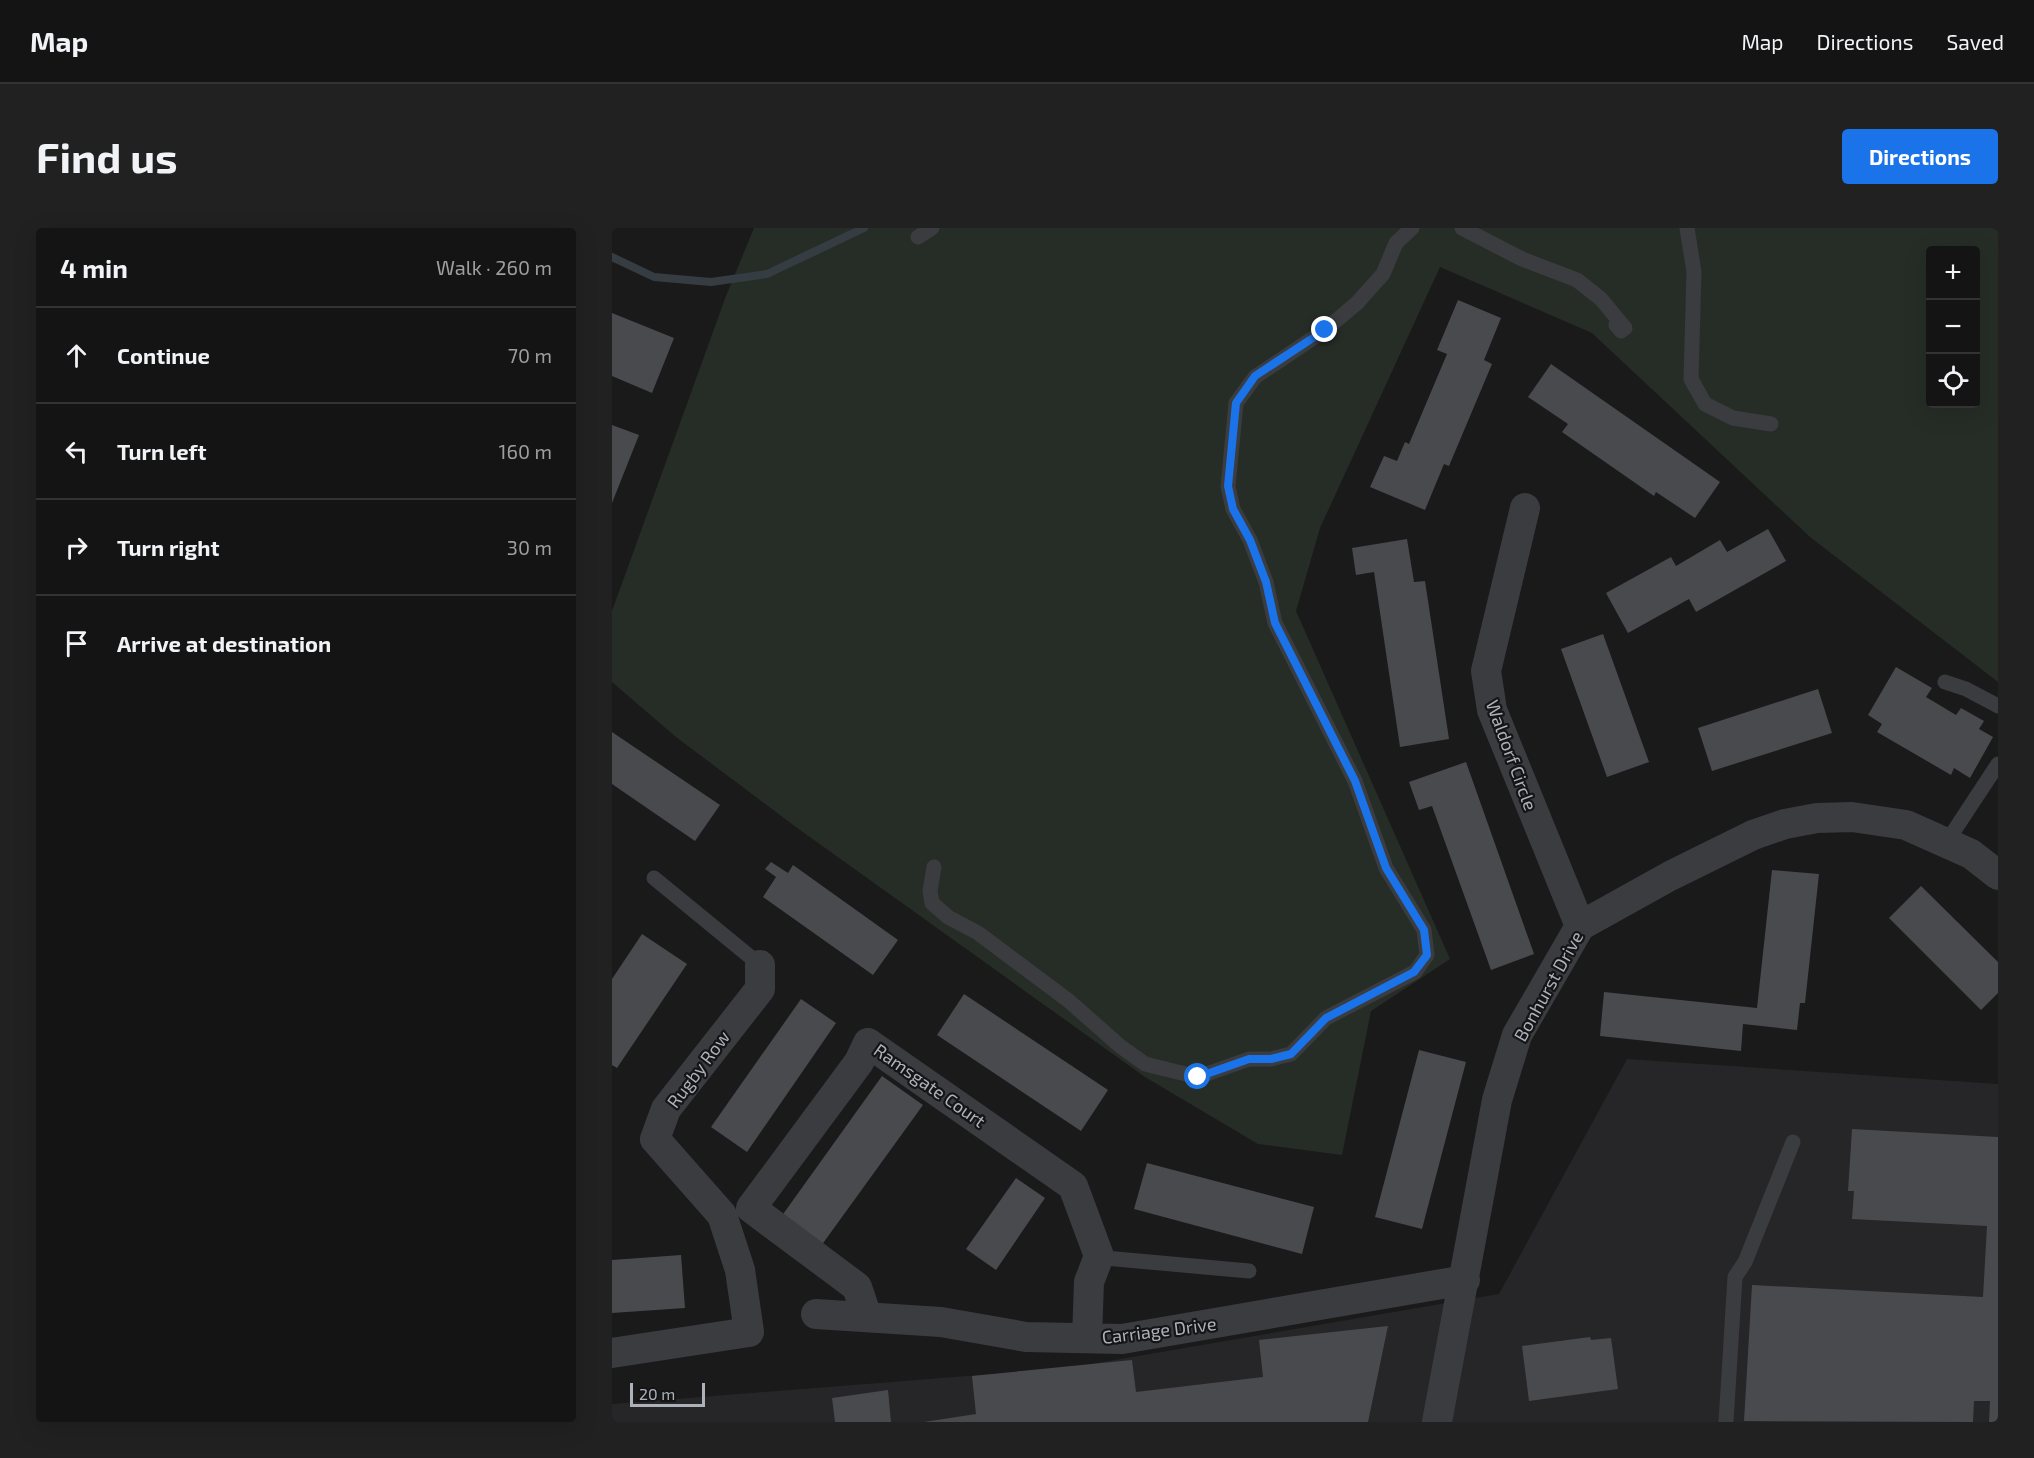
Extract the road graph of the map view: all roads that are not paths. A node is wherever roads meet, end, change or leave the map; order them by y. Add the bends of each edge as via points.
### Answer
1 (932, 228) edge
2 (1412, 228) edge
3 (1462, 228) edge
4 (1687, 228) edge
5 (918, 237) dead end
6 (1618, 320) dead end
7 (1771, 424) dead end
8 (1525, 508) dead end
9 (1945, 682) dead end
10 (1998, 706) edge
11 (1998, 764) edge
12 (1946, 843) junction
13 (934, 867) dead end
14 (1998, 875) edge
15 (654, 878) dead end
16 (1580, 926) junction
17 (760, 965) joint
18 (1793, 1142) dead end
19 (1099, 1256) junction
20 (1249, 1272) dead end
21 (1465, 1280) junction
22 (816, 1314) dead end
23 (867, 1317) junction
24 (1087, 1338) junction
25 (612, 1353) edge
26 (1437, 1422) edge
27 (1726, 1422) edge

1 - 5 lane
2 - 13 lane via 1396,243 1383,274 1357,303 1325,330 1255,376 1236,403 1228,486 1233,509 1266,582 1275,623 1355,781 1386,868 1424,930 1427,955 1414,972 1326,1018 1291,1054 1249,1059 1198,1077 1145,1064 1070,1001 978,933 948,917 932,903
3 - 6 lane via 1522,259 1577,280
4 - 7 lane via 1694,272 1691,379 1706,404 1733,418
8 - 16 street, Waldorf Circle via 1486,671 1491,710
9 - 10 lane
11 - 12 lane
12 - 14 street, Bonhurst Drive via 1971,854
12 - 16 street, Bonhurst Drive via 1887,821 1817,818 1785,824 1753,835 1670,876
15 - 17 lane
16 - 21 street, Bonhurst Drive via 1517,1035 1497,1100
17 - 25 street, Rugby Row via 760,989 666,1109 655,1139 722,1215 740,1270 749,1332
18 - 27 lane via 1745,1262 1735,1277
19 - 20 lane
19 - 23 street, Ramsgate Court via 1072,1186 868,1043 859,1062 751,1208 857,1287
19 - 24 street via 1089,1282
21 - 24 street, Carriage Drive via 1122,1339
21 - 26 street, Bonhurst Drive
22 - 23 street, Carriage Drive
23 - 24 street, Carriage Drive via 941,1322 1026,1337

